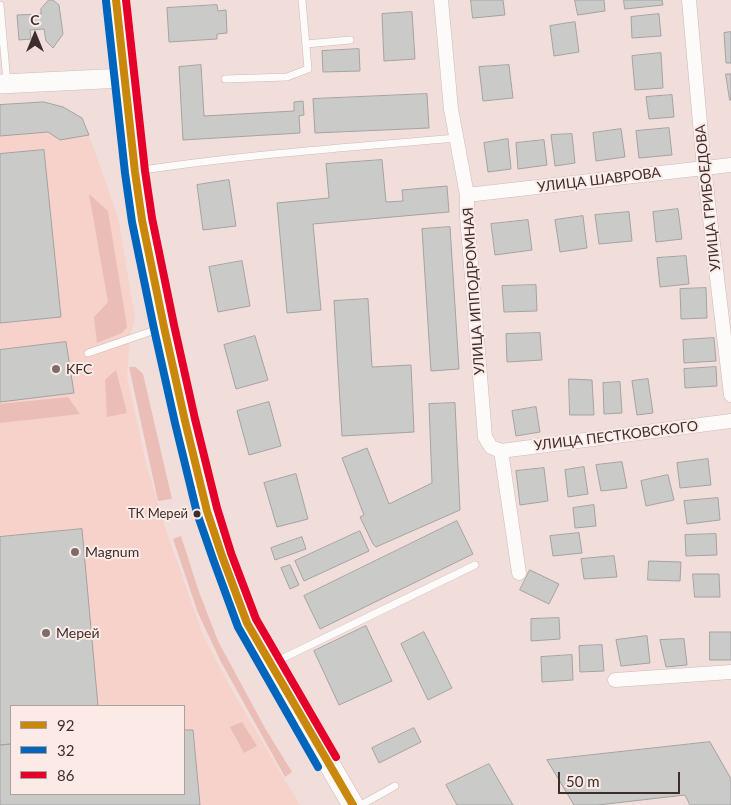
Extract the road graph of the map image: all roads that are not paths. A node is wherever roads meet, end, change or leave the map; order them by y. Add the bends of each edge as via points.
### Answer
1 (116, 0) edge
2 (302, 0) edge
3 (441, 0) edge
4 (689, 0) edge
5 (0, 5) edge
6 (350, 40) dead end
7 (306, 44) junction
8 (124, 78) junction
9 (226, 78) dead end
10 (3, 84) edge
11 (457, 138) junction
12 (731, 165) edge
13 (704, 168) junction
14 (134, 172) junction
15 (467, 195) junction
16 (164, 327) junction
17 (88, 353) dead end
18 (731, 395) edge
19 (731, 421) edge
20 (501, 451) junction
21 (475, 565) dead end
22 (519, 573) dead end
23 (270, 664) junction
24 (731, 672) edge
25 (615, 680) dead end
26 (395, 786) dead end
27 (353, 805) edge
28 (361, 805) edge

1 - 8 main road
2 - 7 lane
3 - 11 street, УЛИЦА ИППОДРОМНАЯ via 451,110
4 - 13 street, УЛИЦА ГРИБОЕДОВА
5 - 10 lane
6 - 7 lane
7 - 9 lane via 308,69 287,77
8 - 10 main road
8 - 14 main road
11 - 14 lane via 301,151
11 - 15 street, УЛИЦА ИППОДРОМНАЯ
12 - 13 street, УЛИЦА ШАВРОВА
13 - 15 street, УЛИЦА ШАВРОВА
13 - 18 street, УЛИЦА ГРИБОЕДОВА
14 - 16 main road
15 - 20 street, УЛИЦА ИППОДРОМНАЯ via 485,437 491,447
16 - 17 lane
16 - 23 main road via 210,520 247,623
19 - 20 street, УЛИЦА ПЕСТКОВСКОГО
20 - 22 street
21 - 23 lane
23 - 27 main road
24 - 25 street
26 - 28 lane

